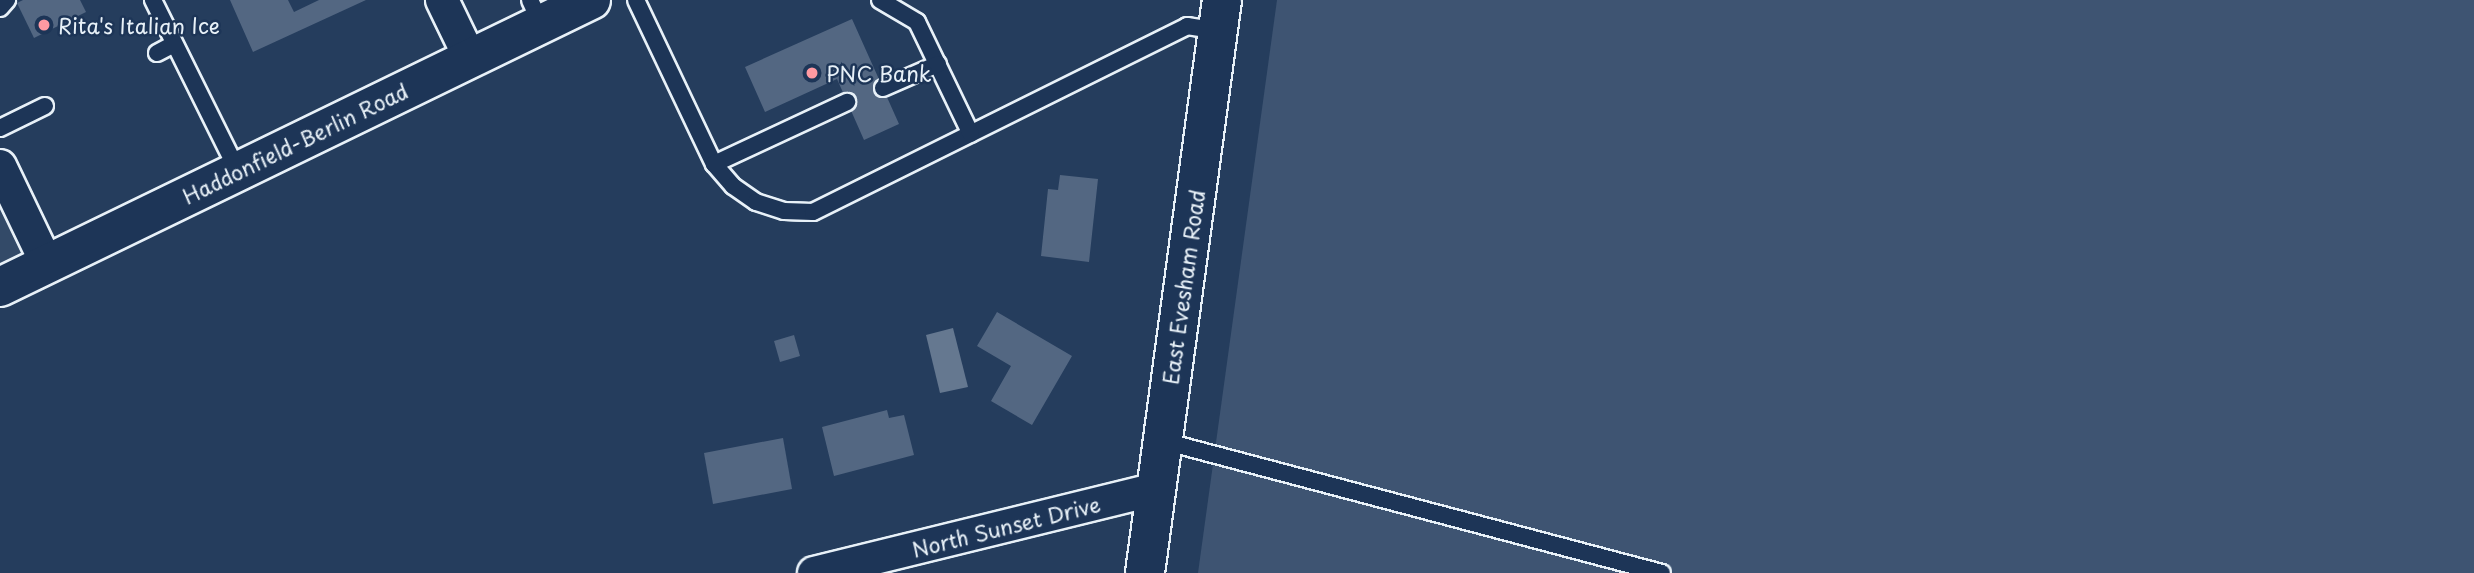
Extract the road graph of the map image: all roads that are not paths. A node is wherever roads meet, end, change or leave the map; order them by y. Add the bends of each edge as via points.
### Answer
1 (7, 0) edge
2 (153, 0) edge
3 (442, 0) edge
4 (591, 0) edge
5 (636, 0) edge
6 (880, 0) edge
7 (0, 8) edge
8 (535, 12) edge
9 (1219, 16) edge
10 (174, 44) junction
11 (157, 53) dead end
12 (470, 58) junction
13 (937, 64) junction
14 (883, 88) dead end
15 (847, 102) dead end
16 (45, 106) dead end
17 (0, 128) edge
18 (971, 134) junction
19 (714, 163) junction
20 (0, 166) edge
21 (238, 171) junction
22 (47, 264) junction
23 (0, 287) edge
24 (1163, 441) junction
25 (1156, 489) junction
26 (814, 573) edge
27 (1145, 573) edge
28 (1662, 573) edge

1 - 7 lane
2 - 10 lane
3 - 12 street
4 - 8 main road, Haddonfield-Berlin Road
5 - 19 lane
6 - 13 lane via 917,22
8 - 12 main road, Haddonfield-Berlin Road
9 - 18 lane via 1187,26
9 - 24 main road, East Evesham Road
10 - 11 lane
10 - 21 lane
12 - 21 main road, Haddonfield-Berlin Road
13 - 14 lane
13 - 18 lane
15 - 19 lane
16 - 17 lane
18 - 19 lane via 813,212 784,211 756,202 733,186
20 - 22 street
21 - 22 main road, Haddonfield-Berlin Road
22 - 23 main road, Haddonfield-Berlin Road
24 - 25 main road, East Evesham Road
24 - 28 lane
25 - 26 street, North Sunset Drive
25 - 27 main road, East Evesham Road

